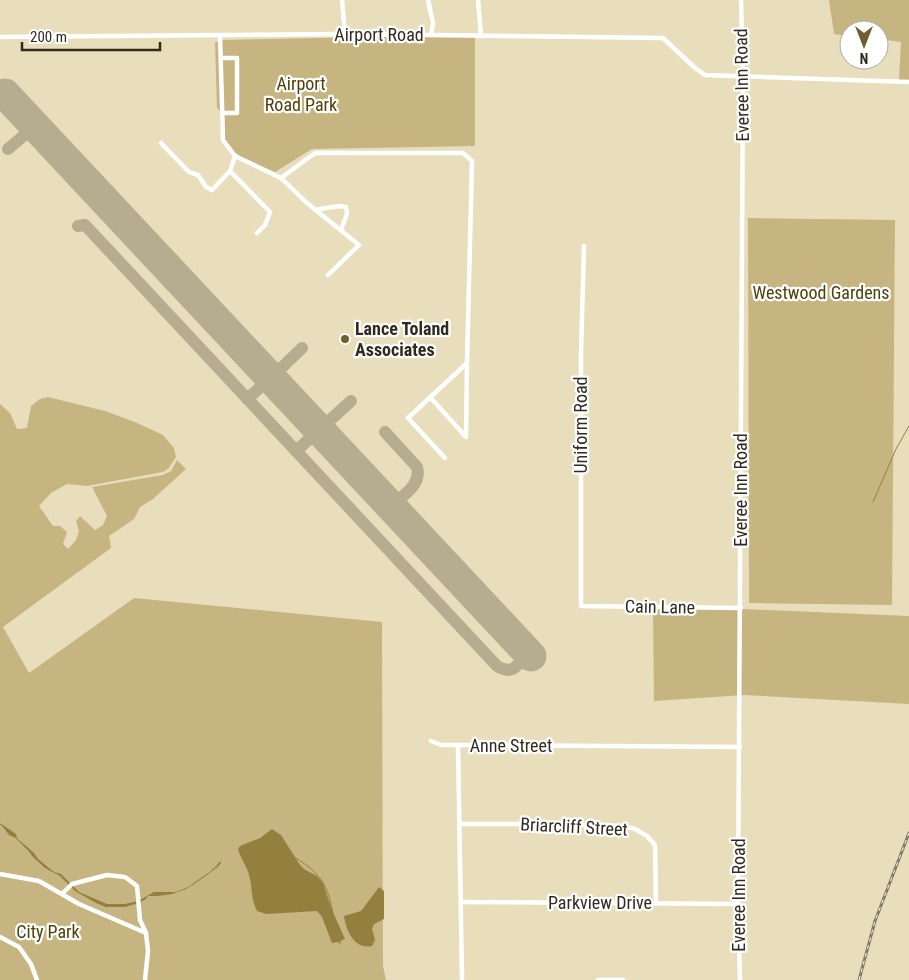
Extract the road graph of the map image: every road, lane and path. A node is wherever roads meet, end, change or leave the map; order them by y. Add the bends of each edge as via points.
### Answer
1 (342, 0) edge
2 (428, 0) edge
3 (478, 0) edge
4 (741, 0) edge
5 (345, 34) junction
6 (431, 35) junction
7 (220, 36) junction
8 (481, 36) junction
9 (0, 37) edge
10 (221, 58) junction
11 (743, 77) junction
12 (909, 82) edge
13 (222, 113) junction
14 (161, 143) dead end
15 (235, 156) junction
16 (230, 171) junction
17 (281, 178) junction
18 (315, 210) junction
19 (340, 230) junction
20 (257, 233) dead end
21 (584, 246) dead end
22 (328, 275) dead end
23 (467, 362) junction
24 (430, 397) junction
25 (445, 458) dead end
26 (581, 604) joint
27 (741, 608) junction
28 (431, 741) dead end
29 (458, 745) junction
30 (740, 747) junction
31 (459, 824) junction
32 (0, 874) edge
33 (62, 894) junction
34 (461, 902) junction
35 (656, 903) junction
36 (738, 904) junction
37 (146, 933) junction
38 (0, 937) edge
39 (37, 980) edge
40 (144, 980) edge
41 (462, 980) edge
42 (598, 980) edge
43 (623, 980) edge
44 (740, 980) edge

1 - 5 street
2 - 6 street via 433,23
3 - 8 street
4 - 11 street, Everee Inn Road
5 - 6 street, Airport Road
5 - 7 street, Airport Road
6 - 8 street, Airport Road
7 - 9 street, Airport Road
7 - 10 street
8 - 11 street, Airport Road via 663,38 706,75
10 - 13 street
10 - 13 street via 237,58 237,113
11 - 12 street, Airport Road
11 - 27 street, Everee Inn Road
13 - 15 street via 223,140
14 - 16 street via 212,190
15 - 16 street
15 - 17 street
16 - 20 street via 270,212 265,225
17 - 18 street
17 - 23 street via 315,153 463,152 472,161
18 - 19 street
18 - 19 street via 346,207 347,214
19 - 22 street via 359,244
21 - 26 street, Uniform Road
23 - 24 street
23 - 24 street via 466,437
24 - 25 street via 408,418
26 - 27 street, Cain Lane
27 - 30 street, Everee Inn Road
28 - 29 street via 440,745
29 - 30 street, Anne Street
29 - 31 street, Anne Street
30 - 36 street, Everee Inn Road
31 - 34 street, Anne Street
31 - 35 street, Briarcliff Street via 622,826 636,829 655,845
32 - 33 street via 40,881
33 - 37 street
33 - 37 street via 72,884 108,875 125,877 137,886 140,920
34 - 35 street, Parkview Drive
34 - 41 street, Anne Street
35 - 36 street, Parkview Drive
36 - 44 street, Everee Inn Road
37 - 40 street via 148,951
38 - 39 street via 19,946
42 - 43 street

